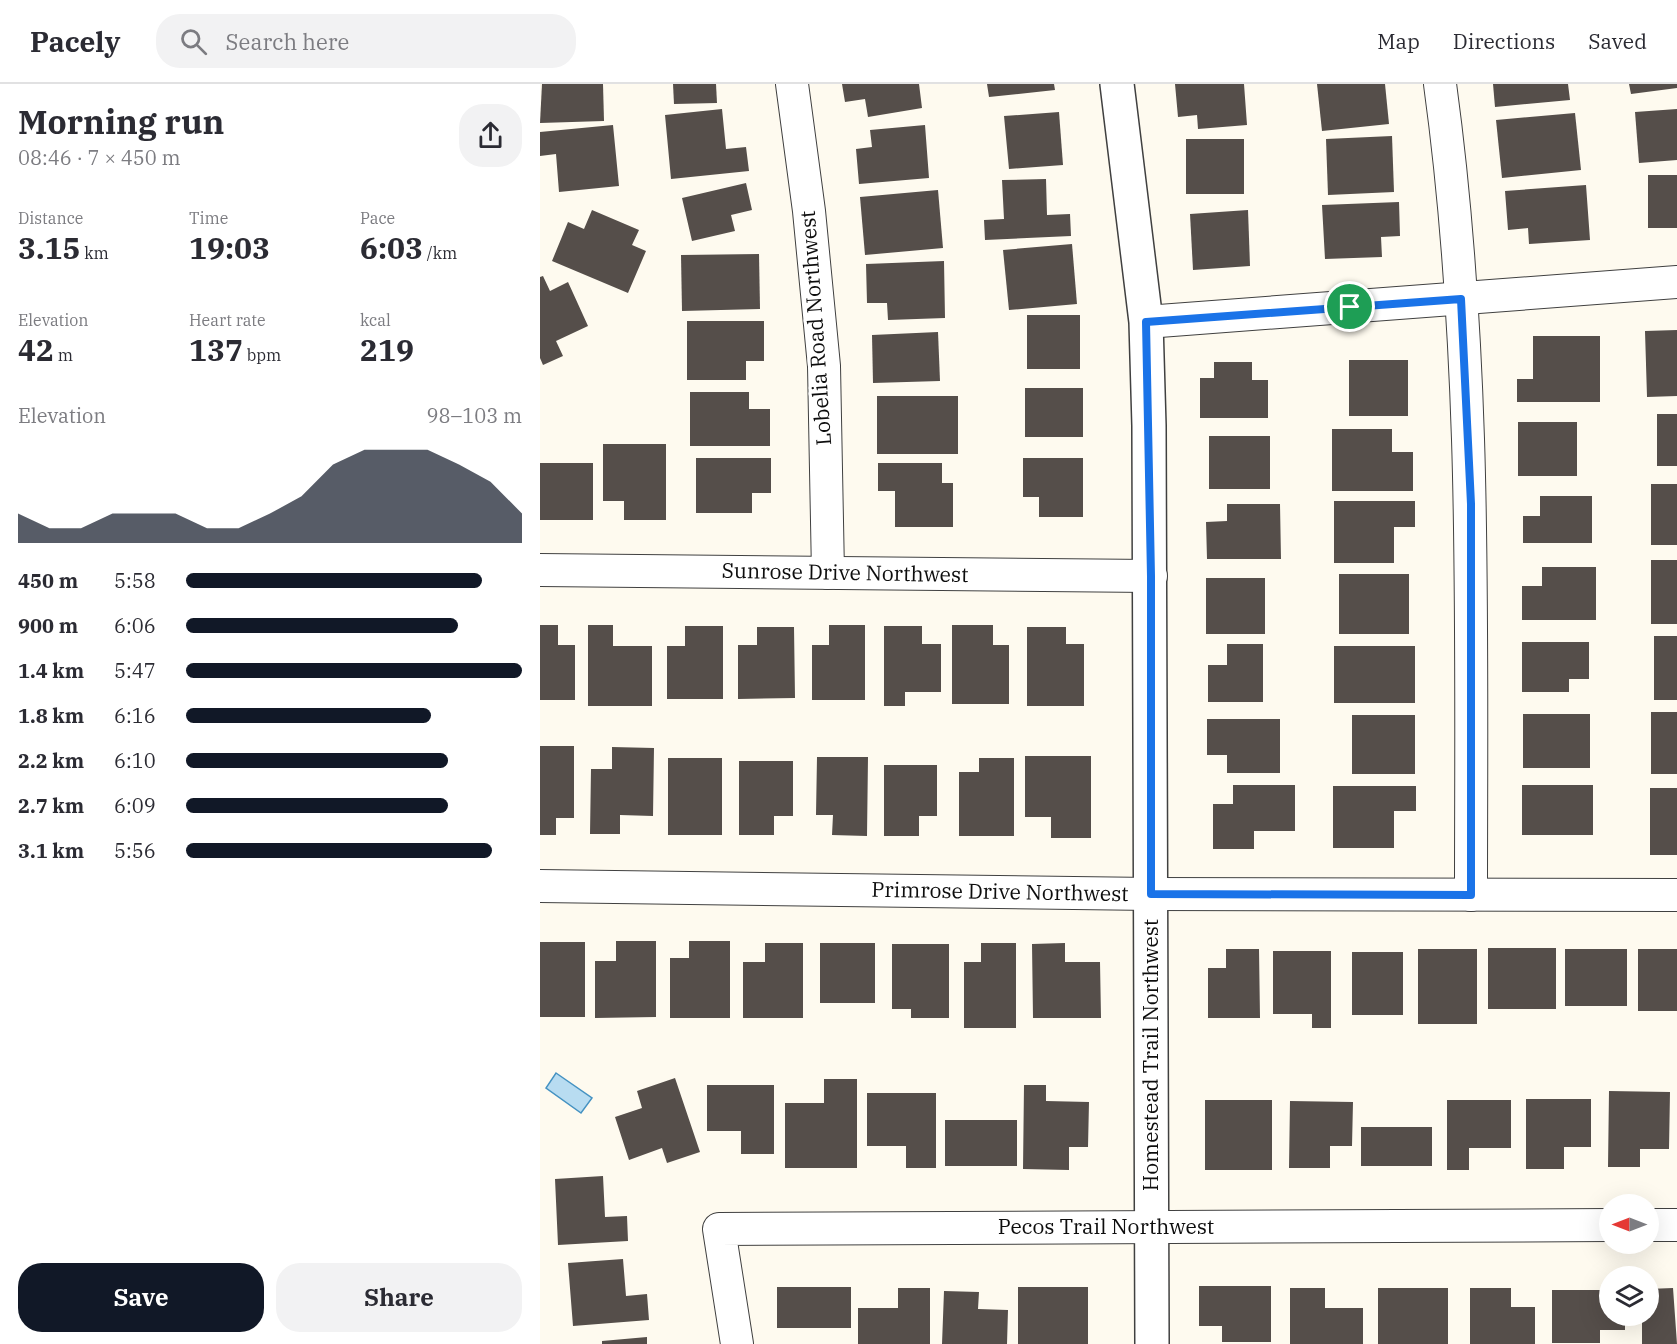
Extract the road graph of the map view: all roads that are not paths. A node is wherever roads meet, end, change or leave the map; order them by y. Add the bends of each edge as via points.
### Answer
1 (792, 84) edge
2 (1117, 84) edge
3 (1440, 84) edge
4 (1677, 282) edge
5 (1461, 299) junction
6 (1146, 322) junction
7 (540, 570) edge
8 (828, 573) junction
9 (1151, 576) junction
10 (540, 886) edge
11 (1151, 894) junction
12 (1471, 895) junction
13 (1677, 895) edge
14 (1599, 1225) edge
15 (1659, 1225) edge
16 (1677, 1225) edge
17 (1151, 1227) junction
18 (737, 1344) edge
19 (1152, 1344) edge

1 - 8 street, Lobelia Road Northwest via 824,366
2 - 6 street, Homestead Trail Northwest
3 - 5 street
4 - 5 street
5 - 6 street
5 - 12 street via 1471,504
6 - 9 street, Homestead Trail Northwest
7 - 8 street, Sunrose Drive Northwest
8 - 9 street, Sunrose Drive Northwest
9 - 11 street, Homestead Trail Northwest
10 - 11 street, Primrose Drive Northwest
11 - 12 street, Primrose Drive Northwest
11 - 17 street, Homestead Trail Northwest
12 - 13 street, Primrose Drive Northwest
14 - 17 street, Pecos Trail Northwest
15 - 16 street
17 - 18 street, Pecos Trail Northwest via 719,1229
17 - 19 street, Homestead Trail Northwest

